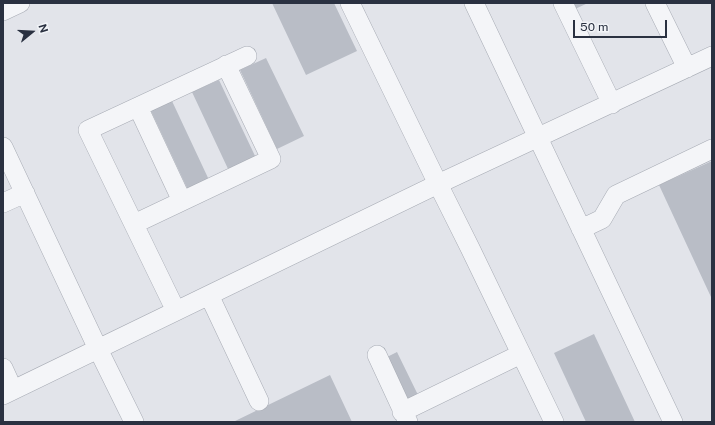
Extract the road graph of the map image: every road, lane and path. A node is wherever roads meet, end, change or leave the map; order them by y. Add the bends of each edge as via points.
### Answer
1 (20, 3) edge
2 (350, 3) edge
3 (474, 3) edge
4 (563, 3) edge
5 (655, 3) edge
6 (3, 11) edge
7 (247, 56) dead end
8 (712, 56) edge
9 (226, 65) junction
10 (687, 68) junction
11 (612, 104) junction
12 (138, 107) junction
13 (538, 138) junction
14 (3, 147) edge
15 (712, 149) edge
16 (438, 184) junction
17 (25, 193) junction
18 (182, 201) junction
19 (3, 203) edge
20 (134, 224) junction
21 (581, 229) junction
22 (209, 295) junction
23 (176, 311) junction
24 (98, 349) junction
25 (521, 354) junction
26 (377, 355) dead end
27 (3, 368) edge
28 (8, 393) edge
29 (259, 401) dead end
30 (405, 417) edge
31 (669, 421) edge
32 (134, 422) edge
33 (554, 422) edge

1 - 6 street
2 - 16 street
3 - 13 street
4 - 11 street
5 - 10 street
7 - 9 street
8 - 10 street
9 - 12 street
9 - 18 street via 271,159
10 - 11 street
11 - 13 street
12 - 18 street
12 - 20 street via 88,130
13 - 16 street
13 - 21 street
14 - 17 street
15 - 21 street via 616,195 602,219
16 - 22 street
16 - 25 street
17 - 19 street
17 - 24 street
18 - 20 street
20 - 23 street
21 - 31 street
22 - 23 street
22 - 29 street
23 - 24 street
24 - 28 street
24 - 32 street
25 - 30 street
25 - 33 street
26 - 30 street
27 - 28 street

